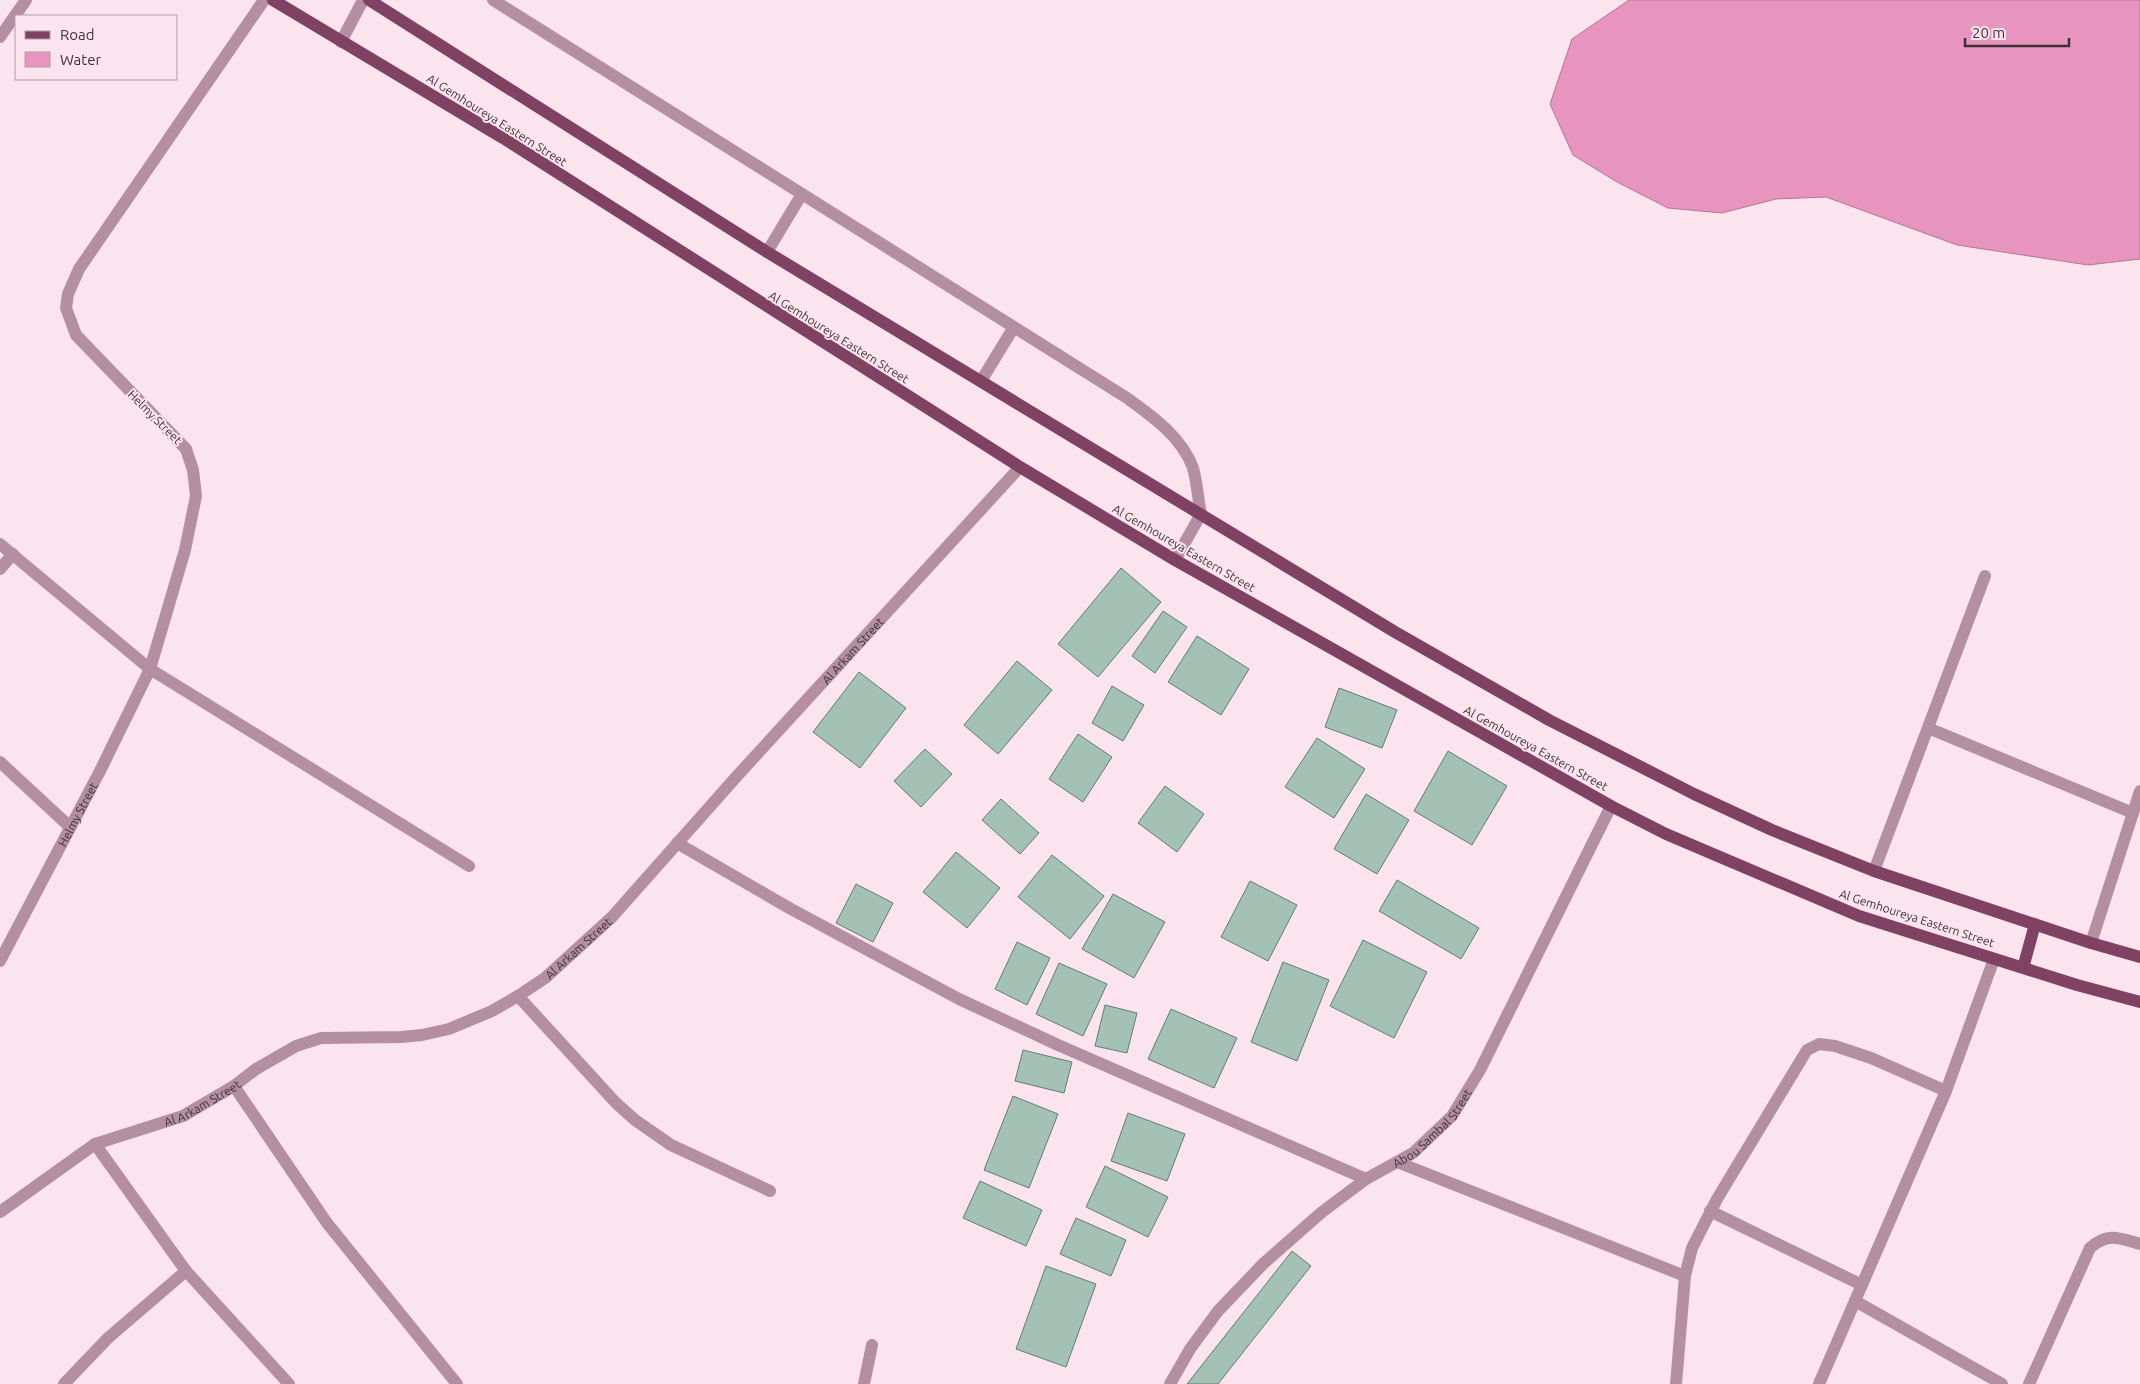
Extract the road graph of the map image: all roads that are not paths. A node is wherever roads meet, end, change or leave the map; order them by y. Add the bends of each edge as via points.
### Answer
1 (26, 0) edge
2 (264, 0) edge
3 (273, 0) edge
4 (363, 0) edge
5 (369, 0) edge
6 (493, 0) edge
7 (16, 15) edge
8 (15, 16) edge
9 (0, 38) edge
10 (341, 42) junction
11 (802, 194) junction
12 (767, 252) junction
13 (1014, 327) junction
14 (981, 381) junction
15 (1020, 468) junction
16 (1201, 514) junction
17 (0, 544) edge
18 (13, 554) junction
19 (1175, 560) junction
20 (0, 570) edge
21 (1985, 576) dead end
22 (150, 669) junction
23 (1928, 728) junction
24 (0, 762) edge
25 (2140, 791) edge
26 (1611, 806) junction
27 (2133, 813) junction
28 (70, 827) junction
29 (677, 843) junction
30 (469, 866) dead end
31 (1874, 871) junction
32 (2036, 924) junction
33 (2091, 943) junction
34 (2140, 957) edge
35 (1994, 959) junction
36 (0, 962) edge
37 (2023, 968) junction
38 (518, 996) junction
39 (2140, 1002) edge
40 (234, 1086) junction
41 (1946, 1091) junction
42 (95, 1144) junction
43 (1396, 1162) junction
44 (1366, 1179) junction
45 (770, 1192) dead end
46 (1710, 1211) junction
47 (0, 1212) edge
48 (2140, 1244) edge
49 (186, 1271) junction
50 (1685, 1276) junction
51 (1862, 1285) junction
52 (1855, 1301) junction
53 (872, 1345) dead end
54 (64, 1384) edge
55 (289, 1384) edge
56 (457, 1384) edge
57 (864, 1384) edge
58 (1170, 1384) edge
59 (1676, 1384) edge
60 (1819, 1384) edge
61 (2002, 1384) edge
62 (2030, 1384) edge

1 - 7 street
2 - 22 street, Helmy Street via 79,269 68,294 66,308 76,335 186,449 193,470 196,496 185,550
3 - 10 main road, Al Gemhoureya Eastern Street
4 - 10 street
5 - 12 main road
6 - 11 street
8 - 9 street
10 - 15 main road, Al Gemhoureya Eastern Street via 503,138
11 - 12 street
11 - 13 street
12 - 14 main road
13 - 14 street
13 - 16 street via 1127,398 1176,440 1192,467
14 - 16 main road
15 - 19 main road, Al Gemhoureya Eastern Street
15 - 29 street, Al Arkam Street
16 - 19 street
16 - 31 main road via 1548,720 1694,794
17 - 18 street
18 - 20 street
18 - 22 street
19 - 26 main road, Al Gemhoureya Eastern Street
21 - 23 street
22 - 28 street, Helmy Street
22 - 30 street
23 - 27 street
23 - 31 street
24 - 28 street
25 - 27 street
26 - 35 main road, Al Gemhoureya Eastern Street via 1666,834 1859,916
26 - 43 street, Abou Sambal Street via 1480,1070 1452,1116 1413,1153
27 - 33 street
28 - 36 street, Helmy Street
29 - 38 street, Al Arkam Street via 612,917 567,960
29 - 44 street via 958,1000
31 - 32 main road
32 - 33 main road
32 - 37 main road
33 - 34 main road
35 - 37 main road, Al Gemhoureya Eastern Street
35 - 41 street
37 - 39 main road, Al Gemhoureya Eastern Street
38 - 40 street, Al Arkam Street via 449,1029 422,1035 309,1040 256,1069
38 - 45 street via 634,1120 671,1144
40 - 42 street, Al Arkam Street via 183,1116
40 - 56 street via 327,1223
41 - 46 street via 1871,1058 1827,1044 1812,1046
41 - 51 street
42 - 47 street, Al Arkam Street
42 - 49 street
43 - 44 street, Abou Sambal Street
43 - 50 street
44 - 58 street, Abou Sambal Street via 1262,1264 1218,1311 1190,1348
46 - 50 street via 1692,1248
46 - 51 street
48 - 62 street via 2113,1236 2102,1238 2090,1248
49 - 54 street via 108,1338
49 - 55 street
50 - 59 street
51 - 52 street
52 - 60 street
52 - 61 street
53 - 57 street

